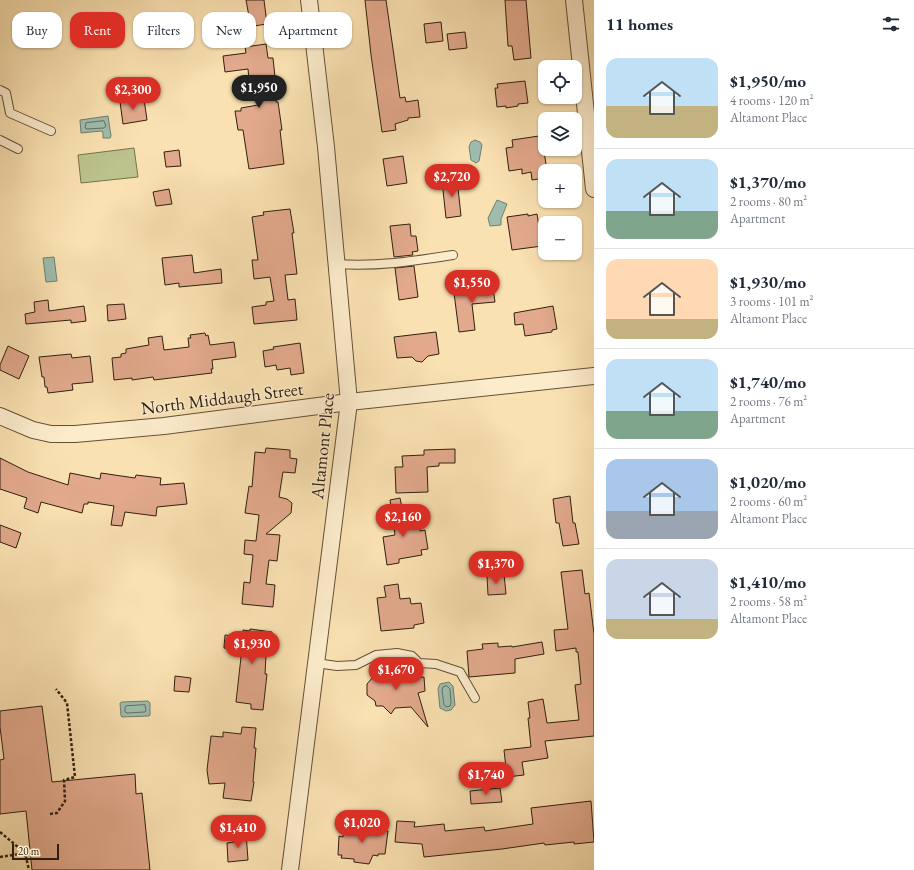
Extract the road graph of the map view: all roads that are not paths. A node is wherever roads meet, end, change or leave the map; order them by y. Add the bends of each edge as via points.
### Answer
1 (309, 0) edge
2 (574, 0) edge
3 (0, 90) edge
4 (51, 131) dead end
5 (0, 140) edge
6 (18, 149) dead end
7 (594, 190) edge
8 (453, 255) dead end
9 (337, 264) junction
10 (594, 376) edge
11 (349, 402) junction
12 (0, 416) edge
13 (316, 663) junction
14 (475, 698) dead end
15 (290, 870) edge

1 - 9 street, Altamont Place
2 - 7 street
3 - 4 lane via 6,93 10,113
5 - 6 lane
8 - 9 lane via 399,263 360,266
9 - 11 street, Altamont Place
10 - 11 street, North Middaugh Street
11 - 12 street, North Middaugh Street via 164,426 75,434 51,434 33,430
11 - 13 street, Altamont Place
13 - 14 lane via 356,665 376,655 397,653 412,656 419,663 436,664 460,672
13 - 15 street, Altamont Place

